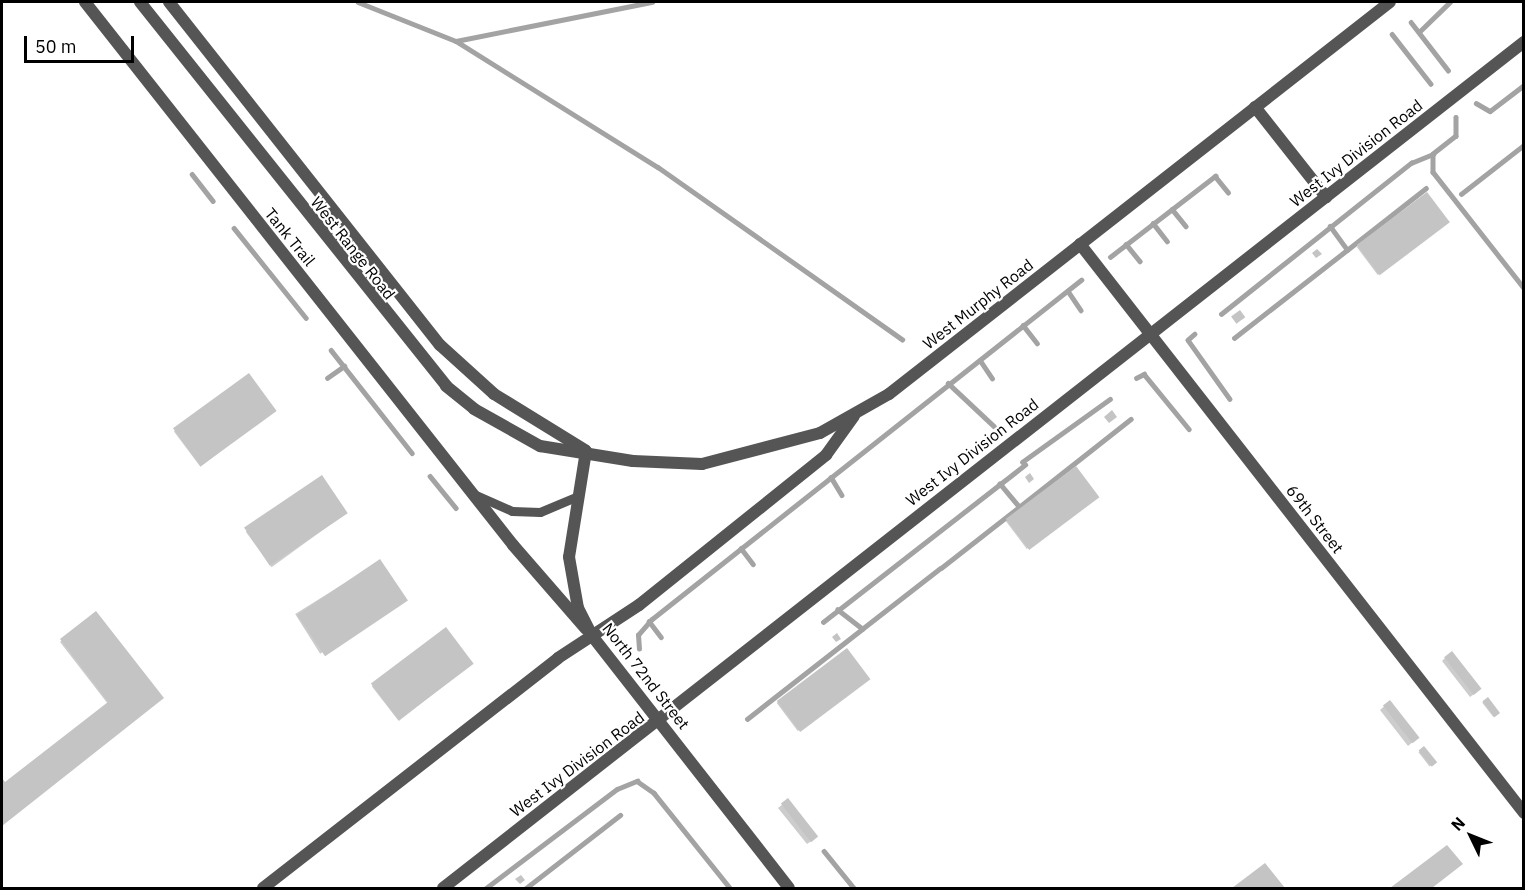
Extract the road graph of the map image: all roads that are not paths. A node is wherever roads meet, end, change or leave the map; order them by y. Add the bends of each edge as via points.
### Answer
1 (85, 2) edge
2 (140, 2) edge
3 (169, 2) edge
4 (1390, 2) edge
5 (1524, 42) edge
6 (1256, 107) junction
7 (1326, 197) junction
8 (1080, 244) junction
9 (1150, 333) junction
10 (854, 416) junction
11 (586, 451) junction
12 (471, 492) junction
13 (578, 496) junction
14 (593, 637) junction
15 (660, 721) junction
16 (1524, 813) edge
17 (263, 888) edge
18 (443, 888) edge
19 (789, 888) edge

1 - 12 street, Tank Trail
2 - 11 street, West Range Road via 438,378 474,410 540,446
3 - 11 street, West Range Road via 440,345 494,394
4 - 6 street, West Murphy Road
5 - 7 street, West Ivy Division Road
6 - 7 street
6 - 8 street, West Murphy Road
7 - 9 street, West Ivy Division Road
8 - 9 street, 69th Street
8 - 10 street, West Murphy Road
9 - 15 street, West Ivy Division Road
9 - 16 street, 69th Street
10 - 11 street, West Range Road via 783,446 702,464 633,461
10 - 14 street, West Murphy Road via 825,455
11 - 13 street, North 72nd Street
12 - 13 lane, Tank Trail via 512,511 540,512
12 - 14 street, Tank Trail
13 - 14 street, North 72nd Street via 569,557 578,608
14 - 15 street, North 72nd Street
14 - 17 street, West Murphy Road via 543,670
15 - 18 street, West Ivy Division Road
15 - 19 street, North 72nd Street

